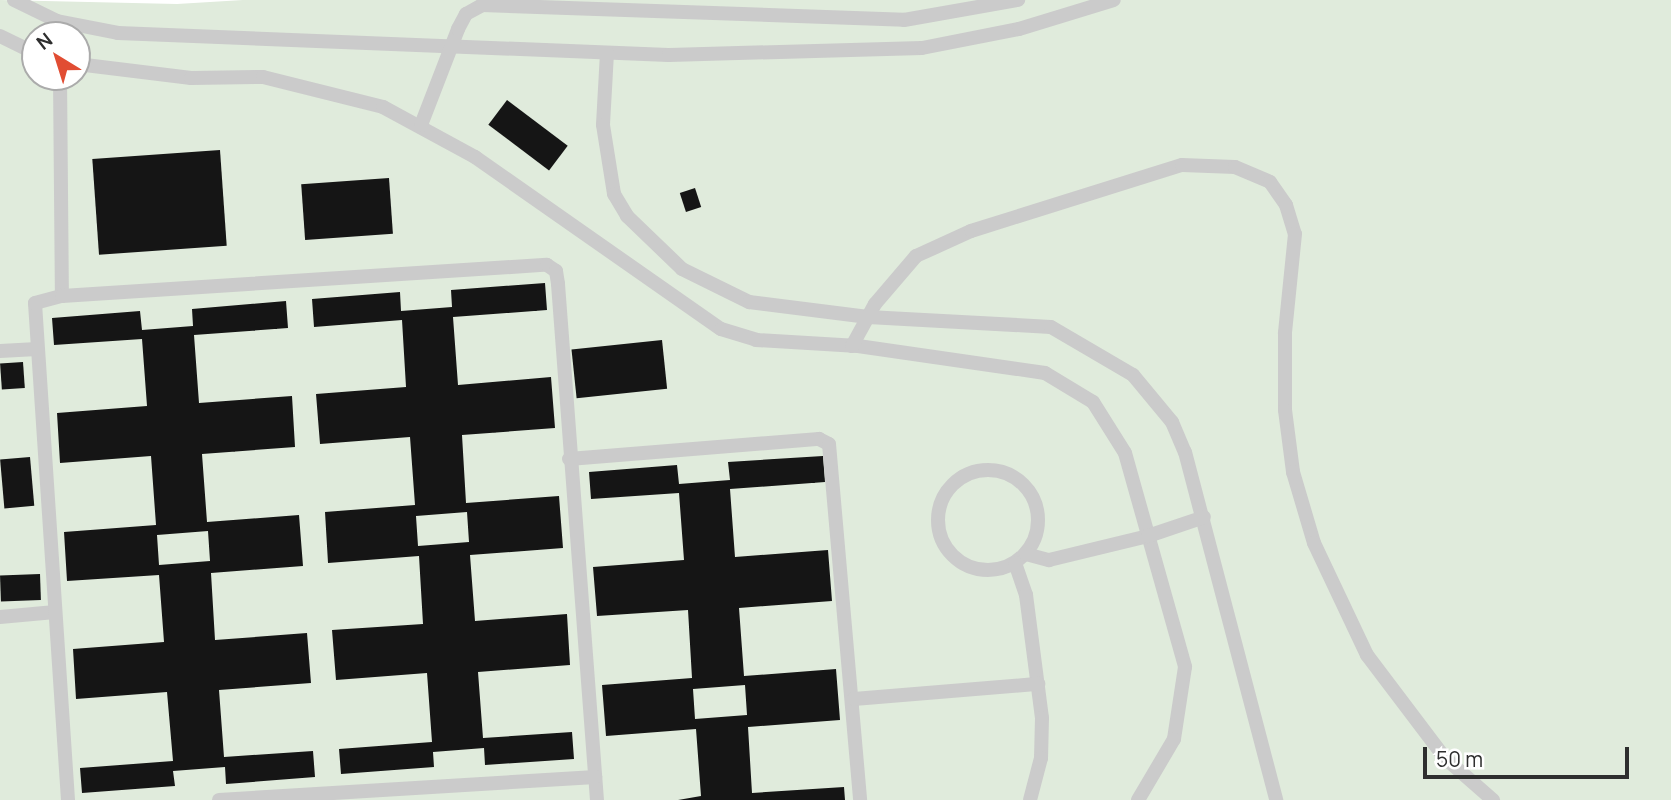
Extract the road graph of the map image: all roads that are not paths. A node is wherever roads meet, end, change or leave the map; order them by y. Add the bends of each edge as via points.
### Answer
1 (14, 0) edge
2 (1018, 0) edge
3 (1114, 0) edge
4 (0, 36) edge
5 (21, 46) edge
6 (451, 47) junction
7 (607, 53) junction
8 (91, 66) edge
9 (61, 91) edge
10 (421, 125) junction
11 (62, 296) junction
12 (868, 317) junction
13 (852, 346) junction
14 (37, 349) junction
15 (0, 351) edge
16 (569, 459) junction
17 (1204, 517) junction
18 (1148, 536) junction
19 (1021, 559) junction
20 (55, 612) junction
21 (0, 617) edge
22 (1038, 684) junction
23 (854, 698) junction
24 (595, 777) junction
25 (68, 800) edge
26 (219, 800) edge
27 (597, 800) edge
28 (860, 800) edge
29 (1030, 800) edge
30 (1138, 800) edge
31 (1276, 800) edge
32 (1493, 800) edge

1 - 6 lane via 57,21 118,33
2 - 6 lane via 904,20 482,5 466,14
3 - 7 lane via 1019,29 876,53
4 - 5 lane
6 - 7 lane
6 - 10 lane
7 - 12 lane via 603,125 614,194 653,244 682,269 750,302
8 - 10 lane via 191,78 263,77 383,107
9 - 11 lane via 65,211
10 - 13 lane via 721,329 756,340
11 - 14 lane via 35,303
11 - 16 lane via 547,264 556,271 558,285
12 - 13 lane
12 - 17 lane via 1051,327 1114,360 1133,374 1172,422
12 - 32 lane via 916,256 971,231 1182,165 1235,167 1270,182 1286,205 1296,234 1285,333 1285,410 1293,472 1314,543 1367,655 1445,758
13 - 18 lane via 1045,373 1093,402 1125,453
14 - 15 lane
14 - 20 lane
16 - 23 lane via 819,439 829,444
16 - 24 lane
17 - 18 lane
17 - 31 lane
18 - 19 lane via 1049,560
18 - 30 lane via 1185,667 1174,739
19 - 19 lane via 1039,528 1035,500 1027,488 996,471 962,477 942,498 938,512 942,541 960,562 973,569 1002,569
19 - 22 lane
20 - 21 lane
20 - 25 lane
22 - 23 lane
22 - 29 lane via 1041,758
23 - 28 lane
24 - 26 lane
24 - 27 lane

